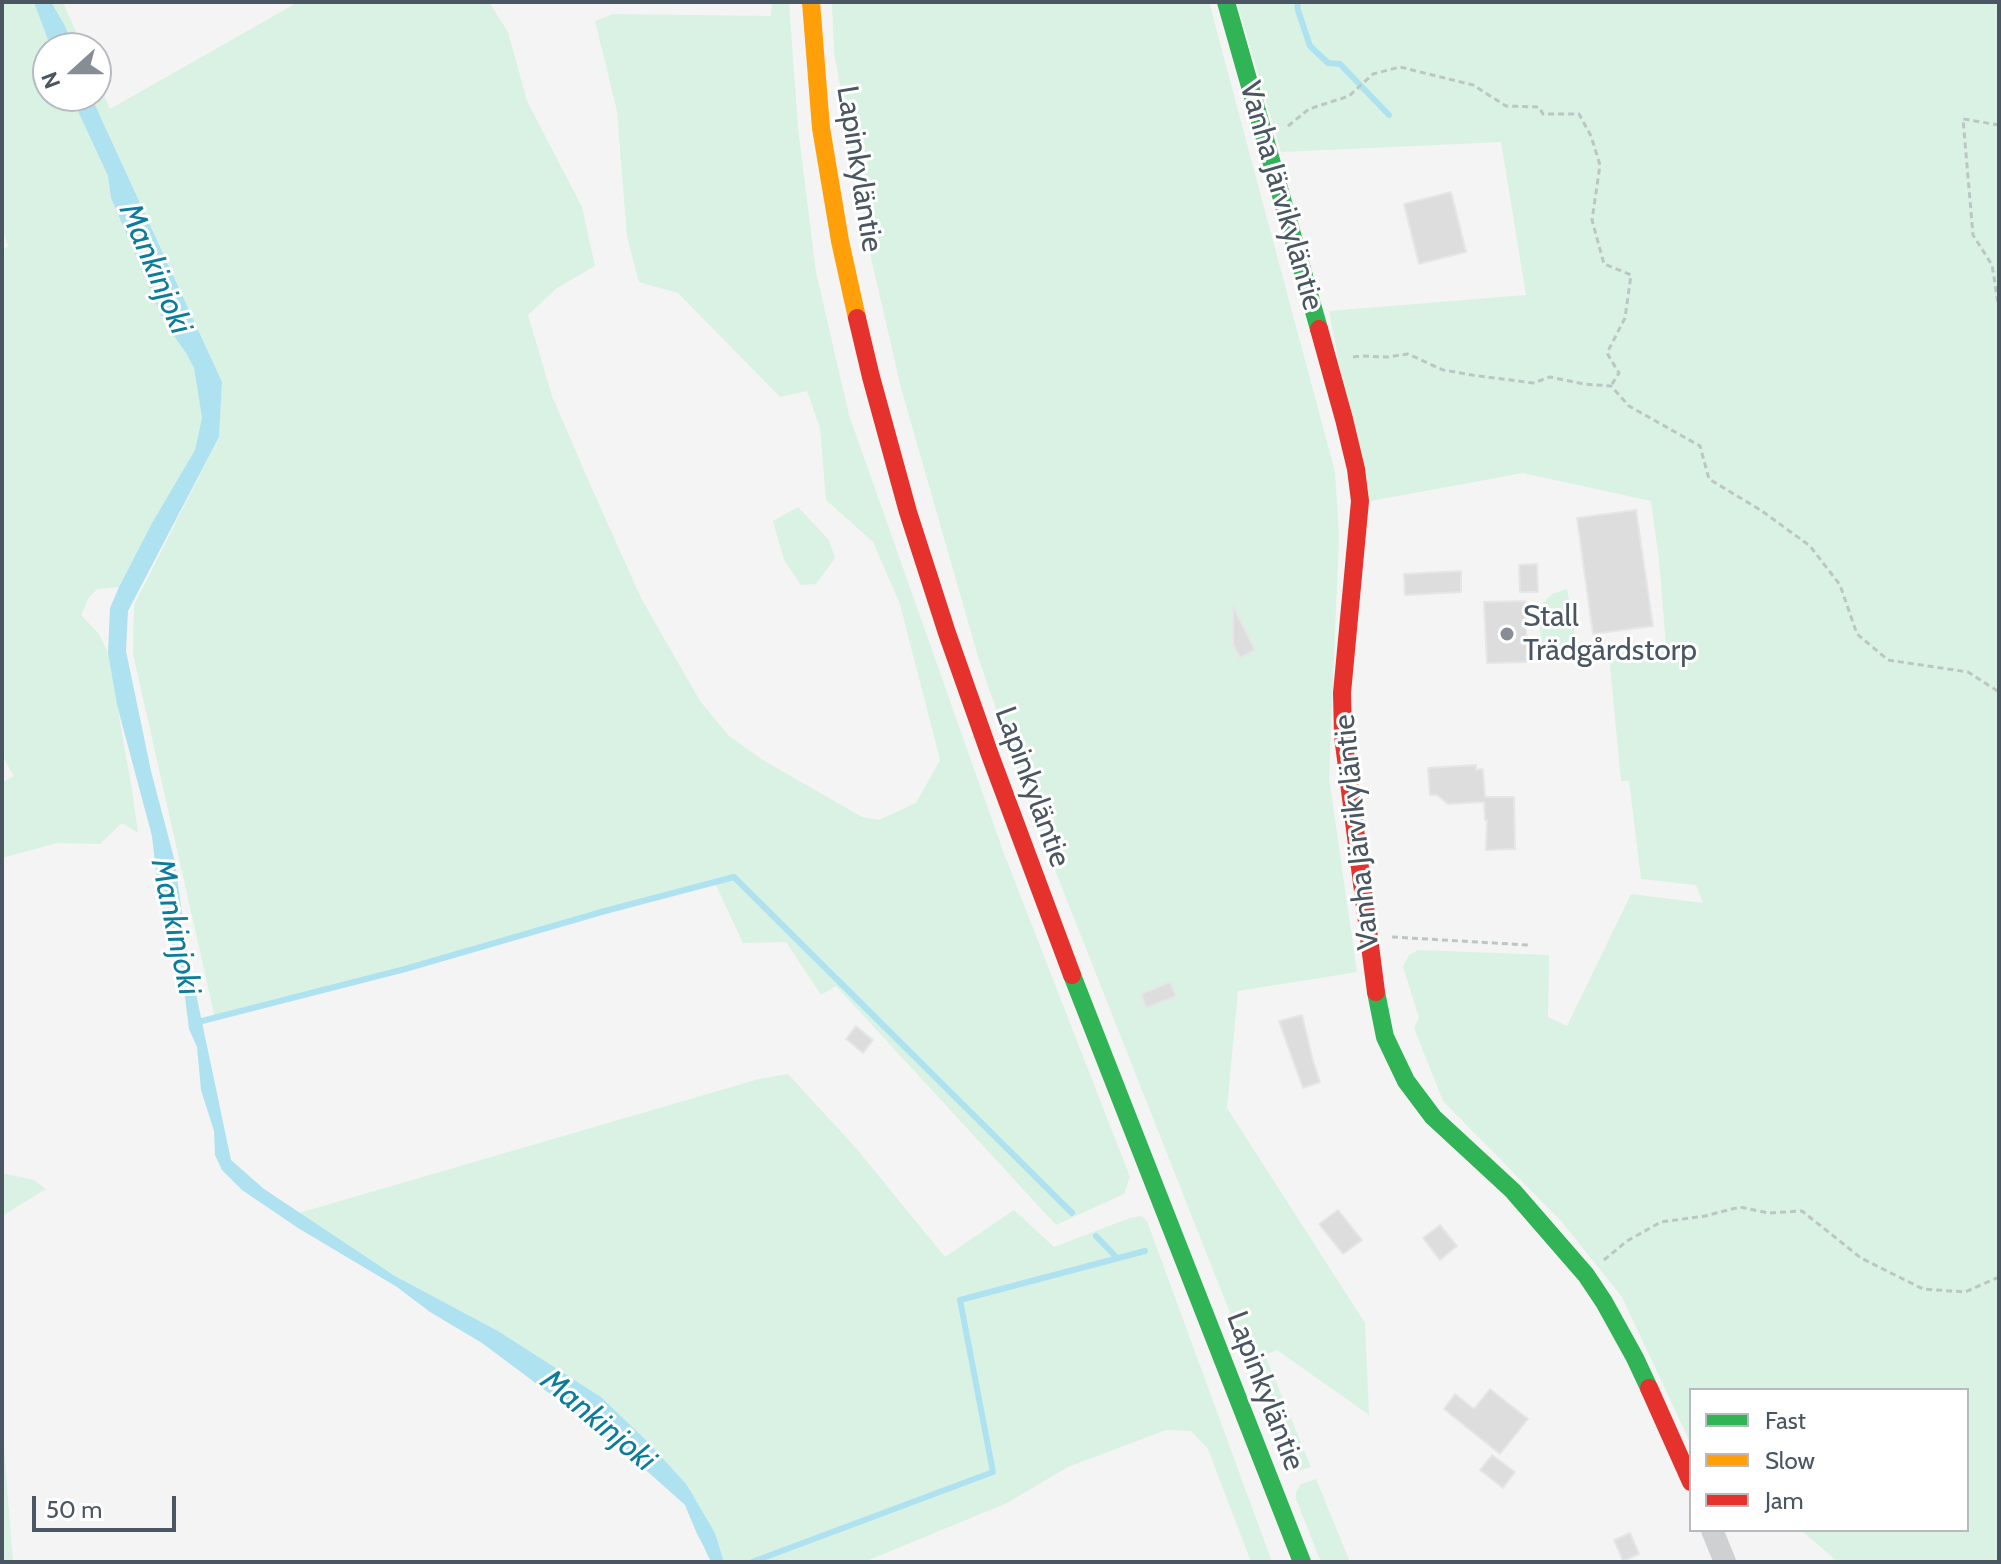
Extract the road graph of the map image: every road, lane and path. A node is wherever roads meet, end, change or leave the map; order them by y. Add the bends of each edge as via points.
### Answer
1 (811, 2) edge
2 (1226, 2) edge
3 (1999, 125) edge
4 (1265, 137) junction
5 (1999, 309) edge
6 (1327, 361) junction
7 (1611, 386) junction
8 (1999, 692) edge
9 (1367, 936) junction
10 (1528, 945) dead end
11 (1586, 1275) junction
12 (1999, 1277) edge
13 (1689, 1478) edge
14 (1713, 1532) edge
15 (1302, 1562) edge
16 (1725, 1562) edge

1 - 15 main road, Lapinkyläntie via 821,128 840,241 908,512 956,661 1076,986
2 - 4 main road, Vanha Järvikyläntie
3 - 5 path via 1963,119 1973,235 1992,265
4 - 6 main road, Vanha Järvikyläntie
4 - 7 path via 1283,131 1309,109 1349,96 1373,74 1400,67 1473,85 1506,106 1579,114 1600,165 1592,220 1604,264 1631,275 1625,318 1607,353 1619,373
6 - 7 path via 1408,354 1443,370 1472,375 1533,383 1550,377
6 - 9 main road, Vanha Järvikyläntie via 1360,501 1342,693
7 - 8 path via 1629,406 1700,446 1709,479 1810,546 1840,585 1857,634 1888,660 1968,672
9 - 10 path
9 - 11 main road, Vanha Järvikyläntie via 1381,1024 1412,1090 1433,1117 1513,1191
11 - 12 path via 1627,1241 1661,1222 1740,1207 1768,1213 1802,1211 1861,1258 1923,1289 1965,1292
11 - 13 main road, Vanha Järvikyläntie via 1635,1358
14 - 16 street

